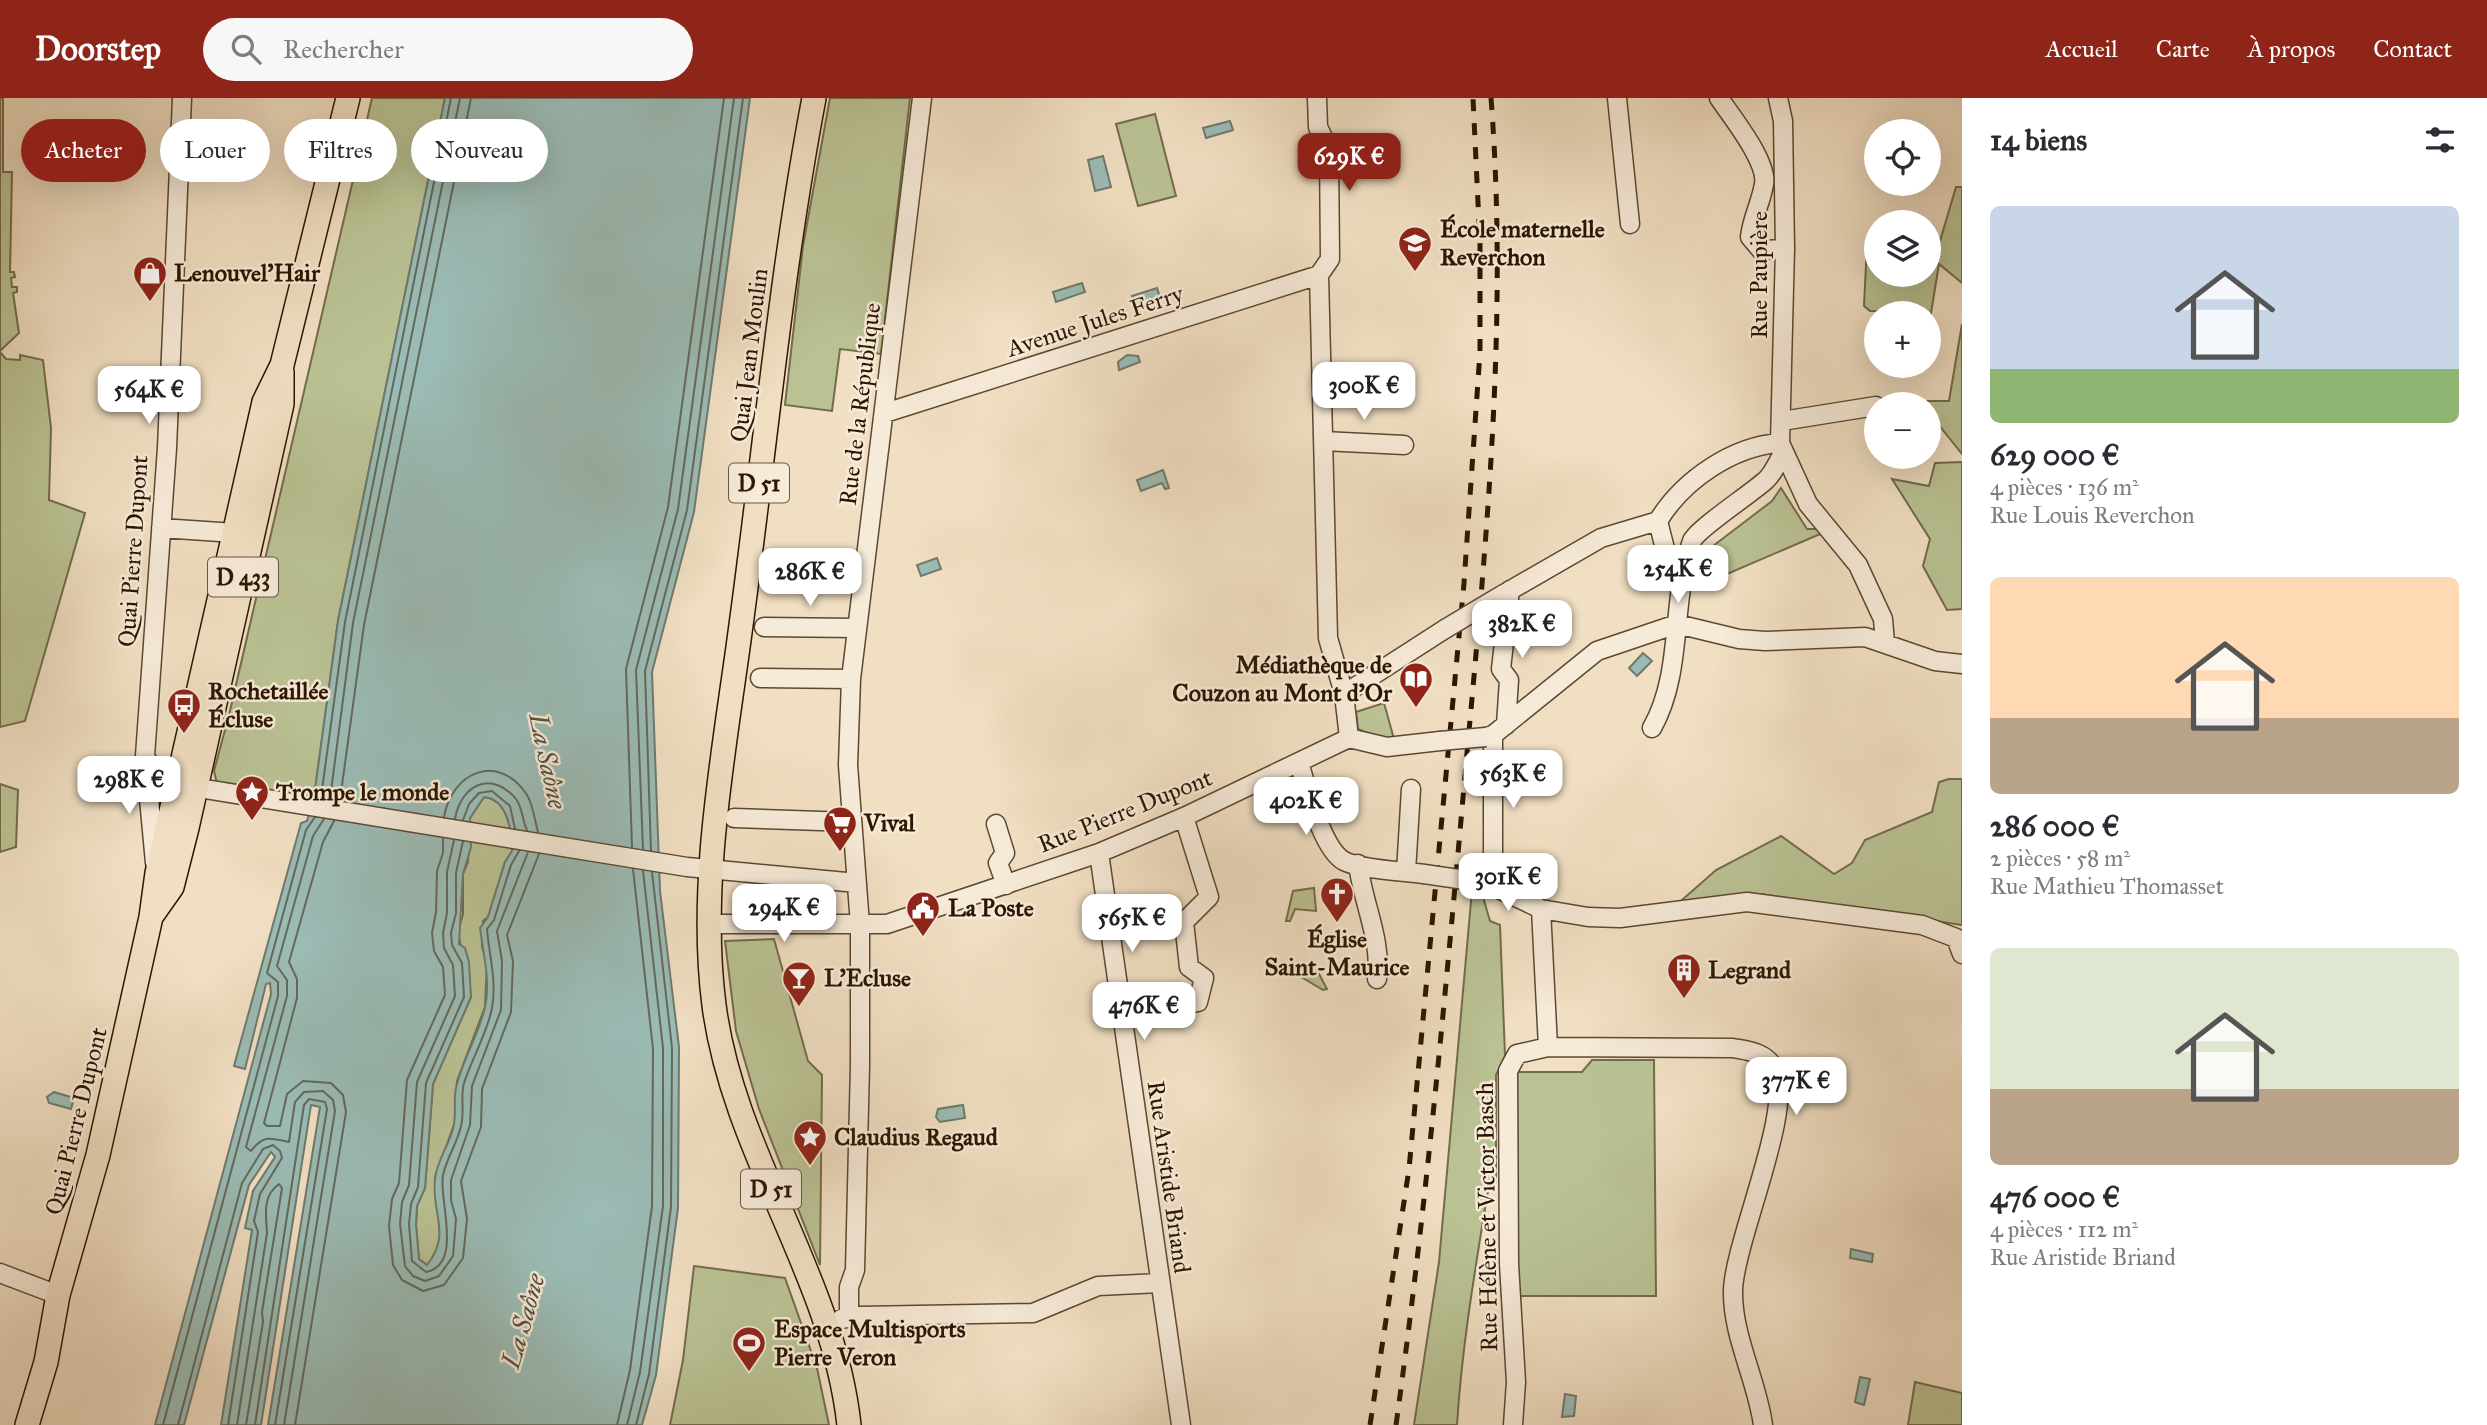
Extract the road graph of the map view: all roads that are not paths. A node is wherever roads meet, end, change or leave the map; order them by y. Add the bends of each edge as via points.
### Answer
1 (181, 98) edge
2 (348, 98) edge
3 (814, 98) edge
4 (922, 98) edge
5 (1317, 98) edge
6 (1617, 98) edge
7 (1719, 98) edge
8 (1778, 98) edge
9 (1630, 225) dead end
10 (1785, 249) junction
11 (1320, 275) junction
12 (282, 365) junction
13 (1864, 408) edge
14 (885, 413) junction
15 (1782, 421) junction
16 (1323, 441) junction
17 (1404, 445) dead end
18 (1781, 448) junction
19 (1658, 521) junction
20 (161, 528) junction
21 (235, 533) junction
22 (1682, 583) junction
23 (1506, 593) junction
24 (1677, 624) junction
25 (764, 627) dead end
26 (856, 628) junction
27 (1885, 643) junction
28 (1962, 664) edge
29 (760, 678) dead end
30 (851, 679) junction
31 (1344, 694) junction
32 (1652, 728) dead end
33 (1495, 732) junction
34 (1349, 738) junction
35 (145, 756) junction
36 (1299, 763) junction
37 (186, 786) junction
38 (1411, 789) dead end
39 (1184, 817) junction
40 (734, 818) dead end
41 (850, 821) junction
42 (996, 824) dead end
43 (1099, 853) junction
44 (1357, 864) junction
45 (700, 868) junction
46 (157, 873) junction
47 (1415, 873) junction
48 (857, 883) junction
49 (1490, 883) junction
50 (1006, 885) junction
51 (1541, 909) junction
52 (151, 917) junction
53 (708, 924) junction
54 (860, 925) junction
55 (1962, 954) edge
56 (1377, 979) dead end
57 (1121, 1017) junction
58 (1548, 1047) junction
59 (0, 1273) edge
60 (1160, 1283) junction
61 (58, 1295) junction
62 (849, 1317) junction
63 (826, 1322) junction
64 (11, 1425) edge
65 (27, 1425) edge
66 (849, 1425) edge
67 (1181, 1425) edge
68 (1513, 1425) edge
69 (1763, 1425) edge

1 - 20 street, Quai Pierre Dupont
2 - 12 main road, D 433
3 - 45 main road, Quai Jean Moulin / D 51 via 794,206
4 - 14 street, Rue de la République
5 - 11 street via 1318,127 1329,150 1331,259
6 - 9 street
7 - 10 street via 1760,162 1765,182 1750,237 1761,250
8 - 10 street, Rue Paupière via 1783,121
10 - 15 street, Rue Paupière
11 - 14 street, Avenue Jules Ferry
11 - 16 street
12 - 21 main road, D 433 via 264,402
12 - 37 main road, D 433 via 282,404
13 - 15 street
14 - 26 street, Rue de la République
15 - 18 street, Rue Paupière
16 - 17 street
16 - 31 street via 1328,638
18 - 19 street via 1754,445 1729,457 1691,484
18 - 22 street via 1768,478 1693,538
18 - 27 street via 1808,505 1858,565 1883,619
19 - 22 street via 1672,580
19 - 23 street via 1601,538
20 - 21 street
20 - 35 street, Quai Pierre Dupont
21 - 37 main road, D 433
22 - 24 street
23 - 31 street, bridge
23 - 33 street via 1501,669 1509,680
24 - 27 street via 1740,639 1865,637
24 - 32 street via 1664,707
24 - 33 street via 1597,651
25 - 26 street
26 - 30 street, Rue de la République
27 - 28 street via 1935,661
29 - 30 street
30 - 41 street, Rue de la République
31 - 34 street
33 - 34 street, bridge via 1387,747
33 - 49 street
34 - 36 street, Rue Pierre Dupont
35 - 37 street via 159,777
35 - 46 street, Quai Pierre Dupont
36 - 39 street, Rue Pierre Dupont
36 - 44 street via 1335,854
37 - 45 street
37 - 46 main road, Quai Pierre Dupont / D 433
37 - 52 main road, Quai Pierre Dupont / D 433 via 172,887
38 - 47 street
39 - 43 street, Rue Pierre Dupont
39 - 57 street via 1209,897 1184,922 1189,967 1204,978 1198,1002
40 - 41 street
41 - 48 street, Rue de la République
42 - 50 street via 1005,853 998,863
43 - 50 street, Rue Pierre Dupont
43 - 57 street, Rue Aristide Briand
44 - 47 street
44 - 56 street via 1380,957
45 - 48 street
45 - 53 main road, D 51
46 - 52 main road, Quai Pierre Dupont / D 433
47 - 49 street, bridge
48 - 54 street, Rue de la République
49 - 51 street
50 - 54 street, Rue Pierre Dupont via 887,924
51 - 55 street via 1620,918 1747,902 1922,925 1956,938
51 - 58 street
52 - 61 main road, Quai Pierre Dupont / D 433 via 98,1155
53 - 54 street, Rue Pierre Dupont
53 - 63 main road, D 51 via 714,1007 736,1102
54 - 62 street, Rue de la République via 855,1270 849,1287
57 - 60 street, Rue Aristide Briand
58 - 68 street, Rue Hélène et Victor Basch via 1517,1054 1508,1071 1509,1264 1516,1382
58 - 69 street, Rue Hélène et Victor Basch via 1733,1048 1759,1053 1774,1067 1780,1087 1776,1119 1733,1290
59 - 61 street
60 - 62 street via 1098,1286 1033,1313
60 - 67 street, Rue Aristide Briand
61 - 64 main road, Quai Pierre Dupont / D 433 via 31,1358
61 - 65 main road, Quai Pierre Dupont / D 433 via 46,1362
62 - 63 street
63 - 66 main road, D 51

